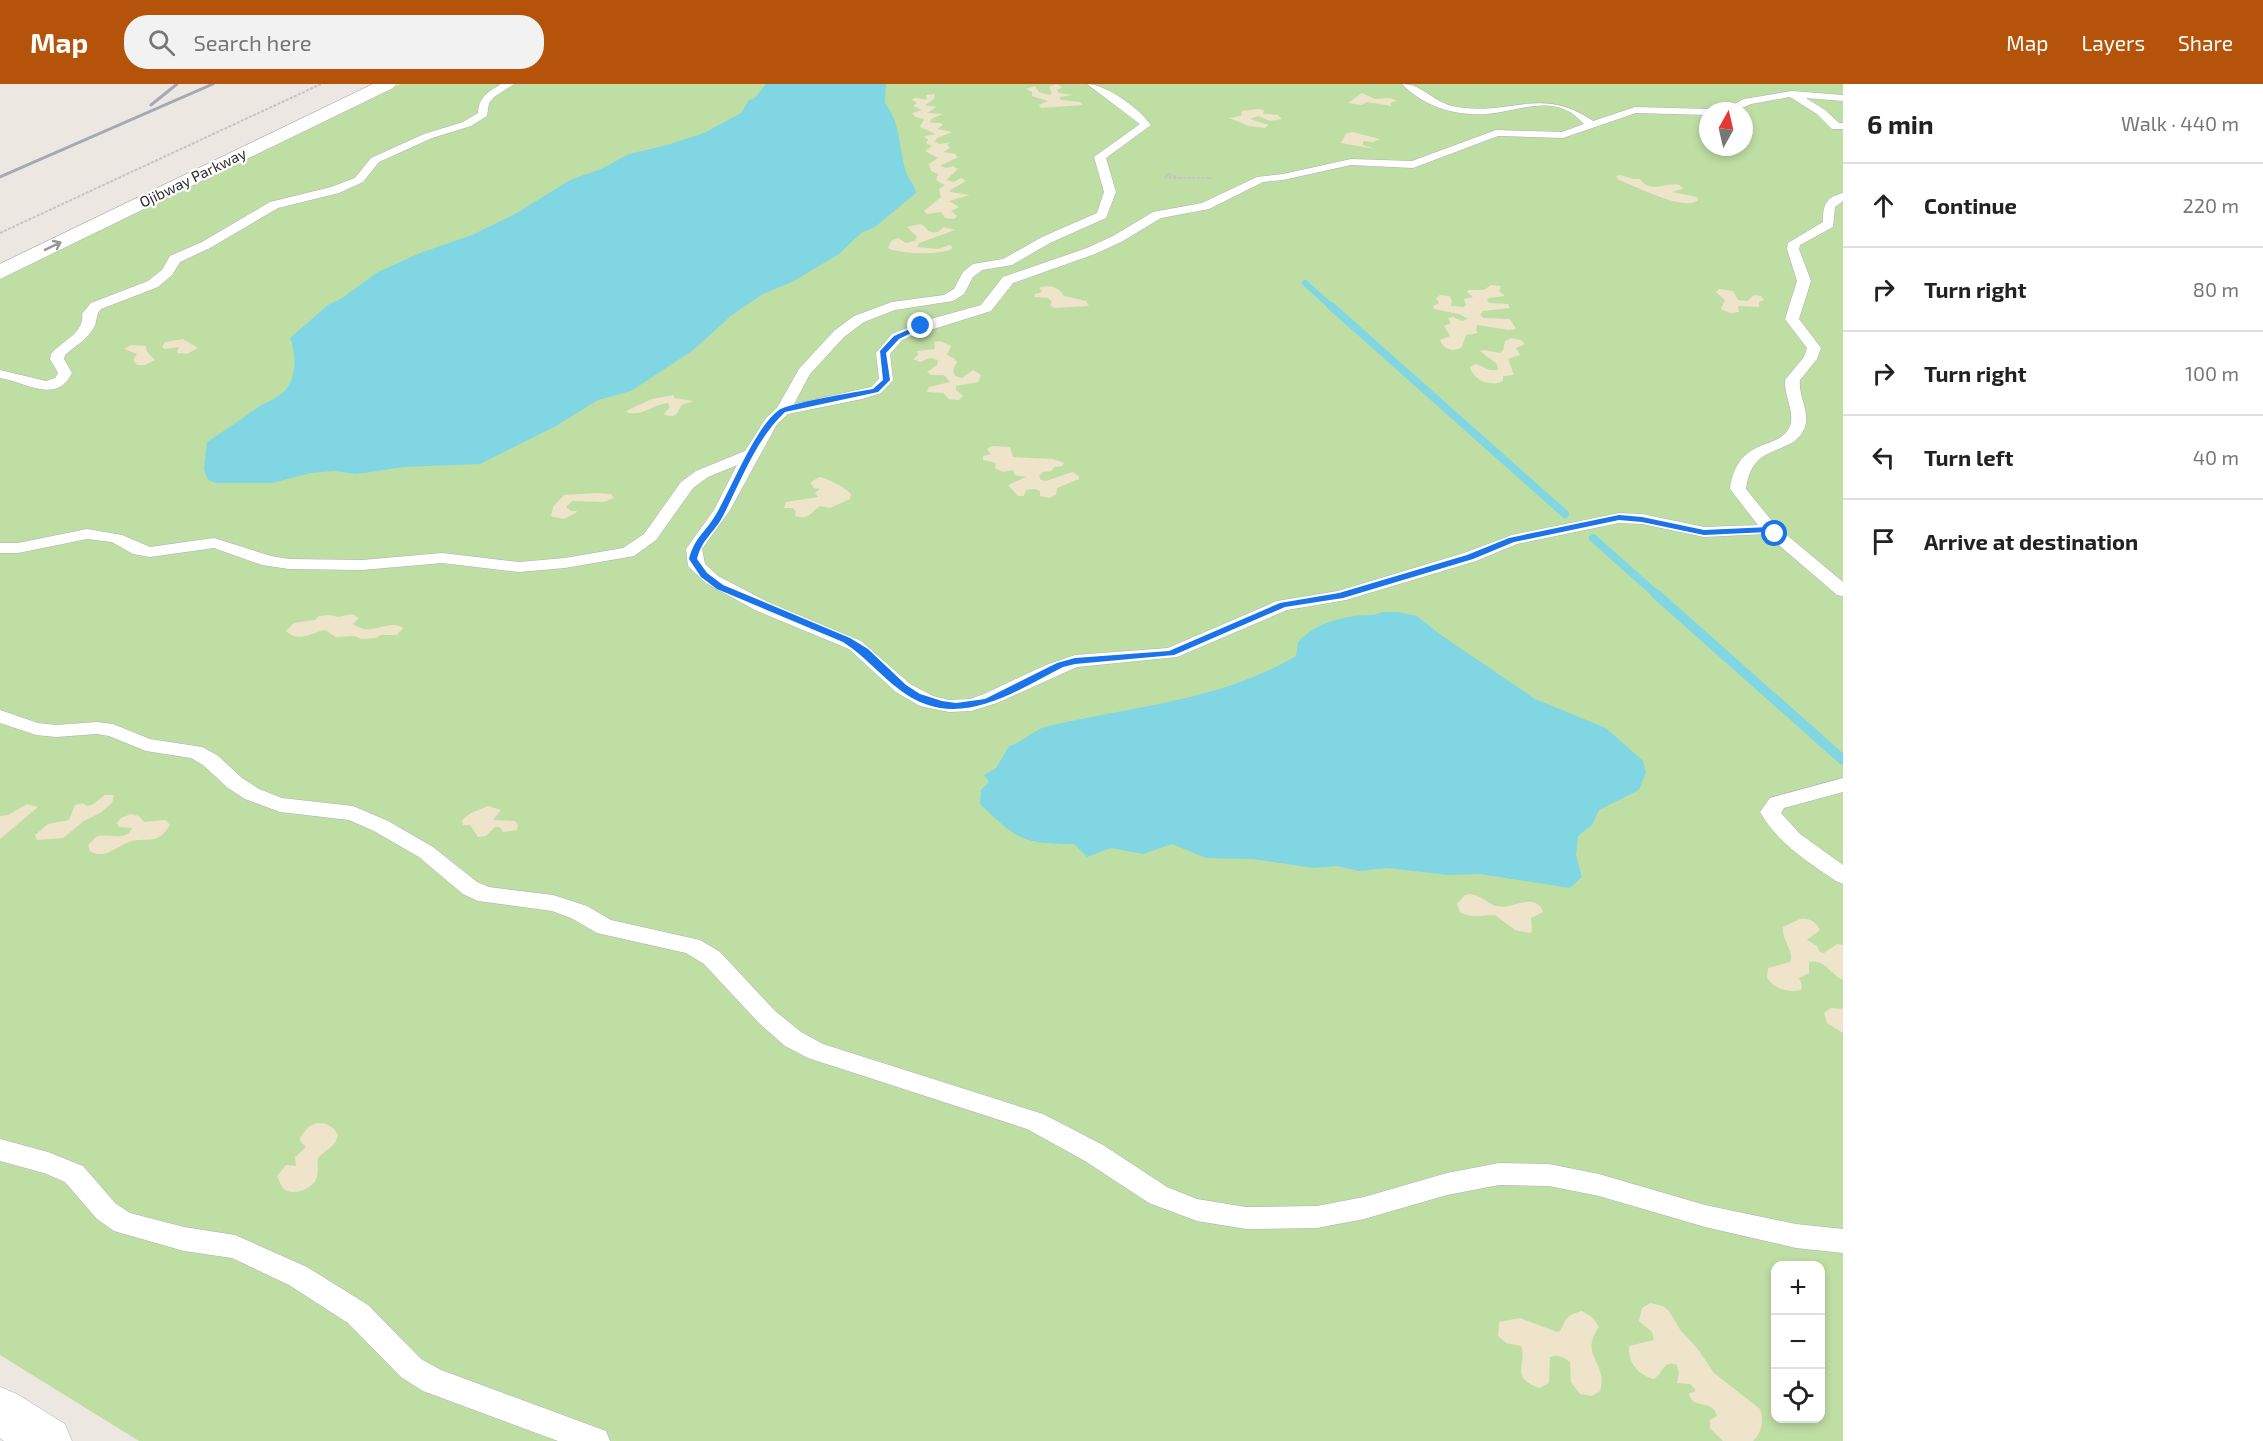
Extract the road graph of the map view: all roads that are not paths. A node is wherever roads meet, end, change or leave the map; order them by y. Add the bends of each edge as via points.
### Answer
1 (356, 84) edge
2 (387, 84) edge
3 (509, 84) edge
4 (1092, 84) edge
5 (1407, 84) edge
6 (1774, 88) dead end
7 (1793, 95) junction
8 (1843, 98) edge
9 (1746, 102) edge
10 (1699, 112) edge
11 (1593, 126) junction
12 (1841, 129) edge
13 (1843, 197) edge
14 (0, 254) edge
15 (0, 272) edge
16 (0, 374) edge
17 (783, 410) junction
18 (745, 459) junction
19 (1770, 529) junction
20 (0, 548) edge
21 (1843, 591) edge
22 (0, 716) edge
23 (1843, 785) edge
24 (1843, 876) edge
25 (0, 1150) edge
26 (1843, 1241) edge
27 (0, 1411) edge
28 (48, 1441) edge
29 (596, 1441) edge

1 - 14 main road, Ojibway Parkway
15 -> 2 main road, Ojibway Parkway
3 - 16 lane via 490,95 483,103 483,114 475,120 375,160 364,177 348,186 274,205 175,259 153,284 96,306 89,314 86,330 58,354 65,373 59,382 31,384
4 - 17 lane via 1146,125 1100,157 1110,192 1102,215 1007,262 978,267 954,296 892,306 859,319 839,334 804,372
5 - 11 lane via 1434,103 1451,109 1487,111 1549,102 1573,109
6 - 7 lane
7 - 8 lane
7 - 9 lane
7 - 12 lane
10 - 11 lane via 1635,110
11 - 17 lane via 1563,135 1496,133 1413,165 1351,162 1261,179 1205,206 1157,215 1091,251 1008,280 986,308 921,326 897,337 883,353 886,380 876,390
13 - 19 lane via 1827,208 1829,224 1794,243 1804,281 1792,319 1814,348 1812,357 1796,372 1791,384 1798,425 1792,434 1748,460 1738,472 1738,489
17 - 18 lane
18 - 19 lane via 718,518 697,543 693,552 696,566 720,587 855,645 916,696 956,706 987,702 1075,661 1171,653 1283,605 1347,594 1470,557 1512,540 1626,517 1704,532
18 - 20 lane via 702,474 687,485 650,537 628,552 557,564 519,567 442,558 353,565 289,564 214,543 150,552 116,538 87,534
19 - 21 lane
22 - 26 lane via 36,729 112,730 146,745 195,752 252,794 280,805 353,813 381,826 486,895 553,903 605,927 692,946 712,958 793,1039 816,1052 1034,1121 1094,1153 1158,1196 1197,1210 1246,1218 1317,1217 1499,1174 1549,1175 1599,1185 1705,1216 1796,1236
23 - 24 lane via 1777,803 1770,812 1793,839
25 - 29 lane via 48,1162 74,1174 123,1223 235,1247 265,1259 358,1314 411,1368 433,1381
27 - 28 main road

